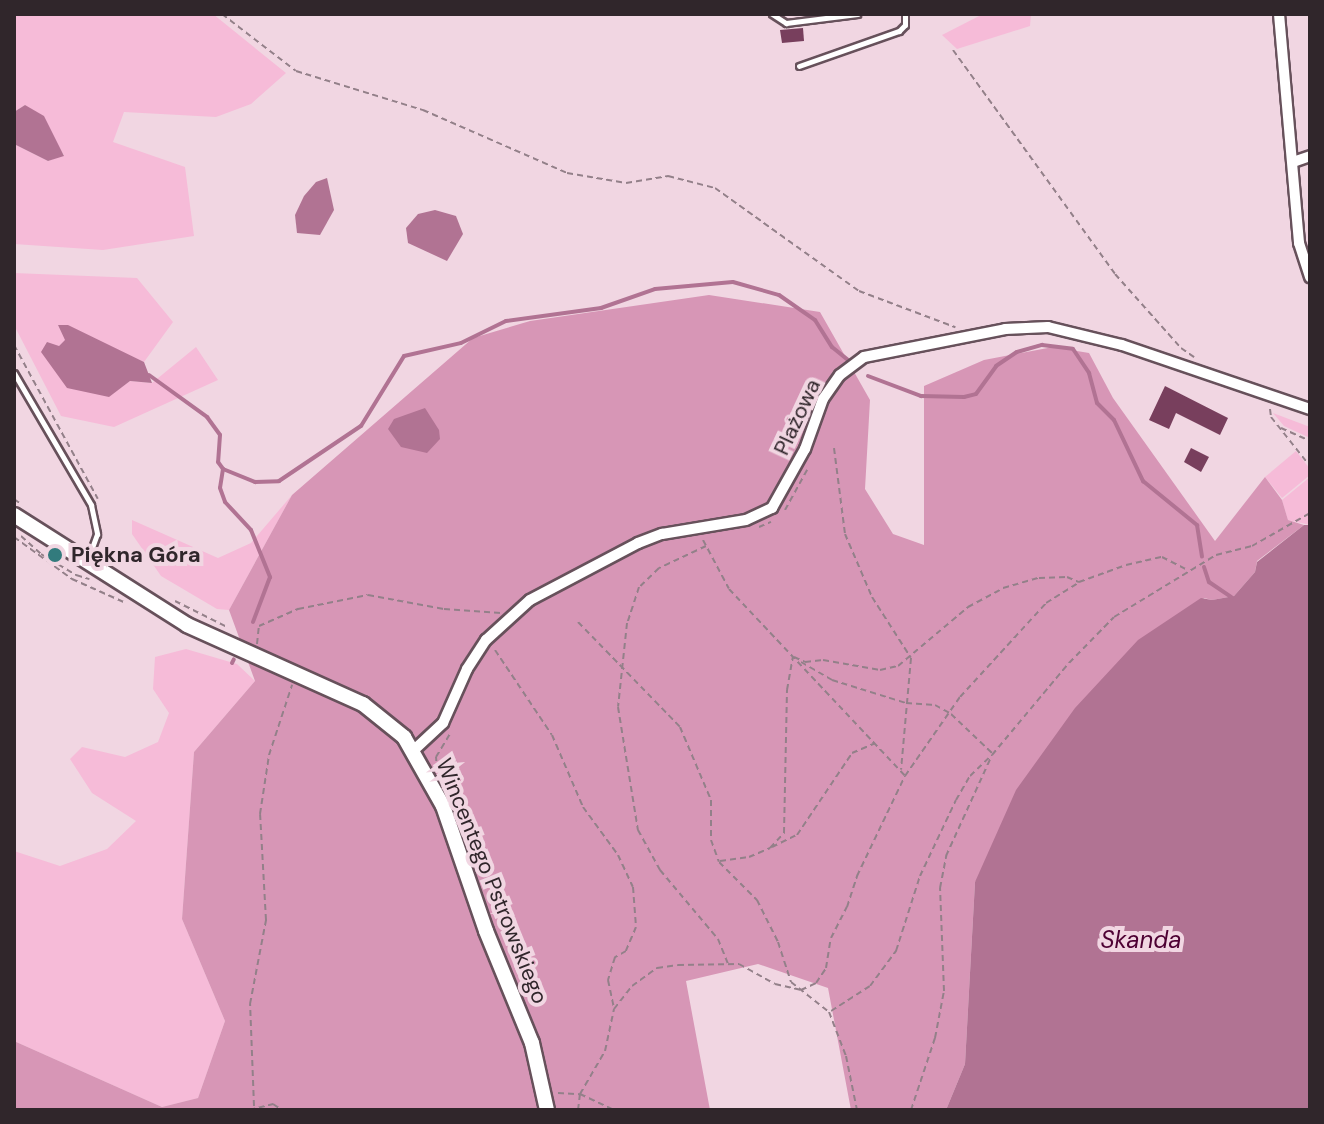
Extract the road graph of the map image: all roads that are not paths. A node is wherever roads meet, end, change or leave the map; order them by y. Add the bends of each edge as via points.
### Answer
1 (772, 14) edge
2 (857, 14) edge
3 (905, 14) edge
4 (1279, 14) edge
5 (799, 66) dead end
6 (1310, 156) edge
7 (1293, 162) junction
8 (1310, 277) edge
9 (14, 373) edge
10 (1310, 409) edge
11 (21, 511) edge
12 (87, 562) junction
13 (414, 750) junction
14 (547, 1110) edge

1 - 2 lane via 786,23
3 - 5 lane via 899,31
4 - 7 street
6 - 7 street
7 - 8 street via 1299,243
9 - 12 lane via 91,505 97,534
10 - 13 street, Plażowa via 1060,328 1005,329 880,351 851,365 831,386 772,508 746,520 662,534 548,588 509,615 486,640 443,723
11 - 12 street, Wincentego Pstrowskiego
12 - 13 street, Wincentego Pstrowskiego via 187,625 363,704 389,722
13 - 14 street, Wincentego Pstrowskiego via 430,776 532,1043

